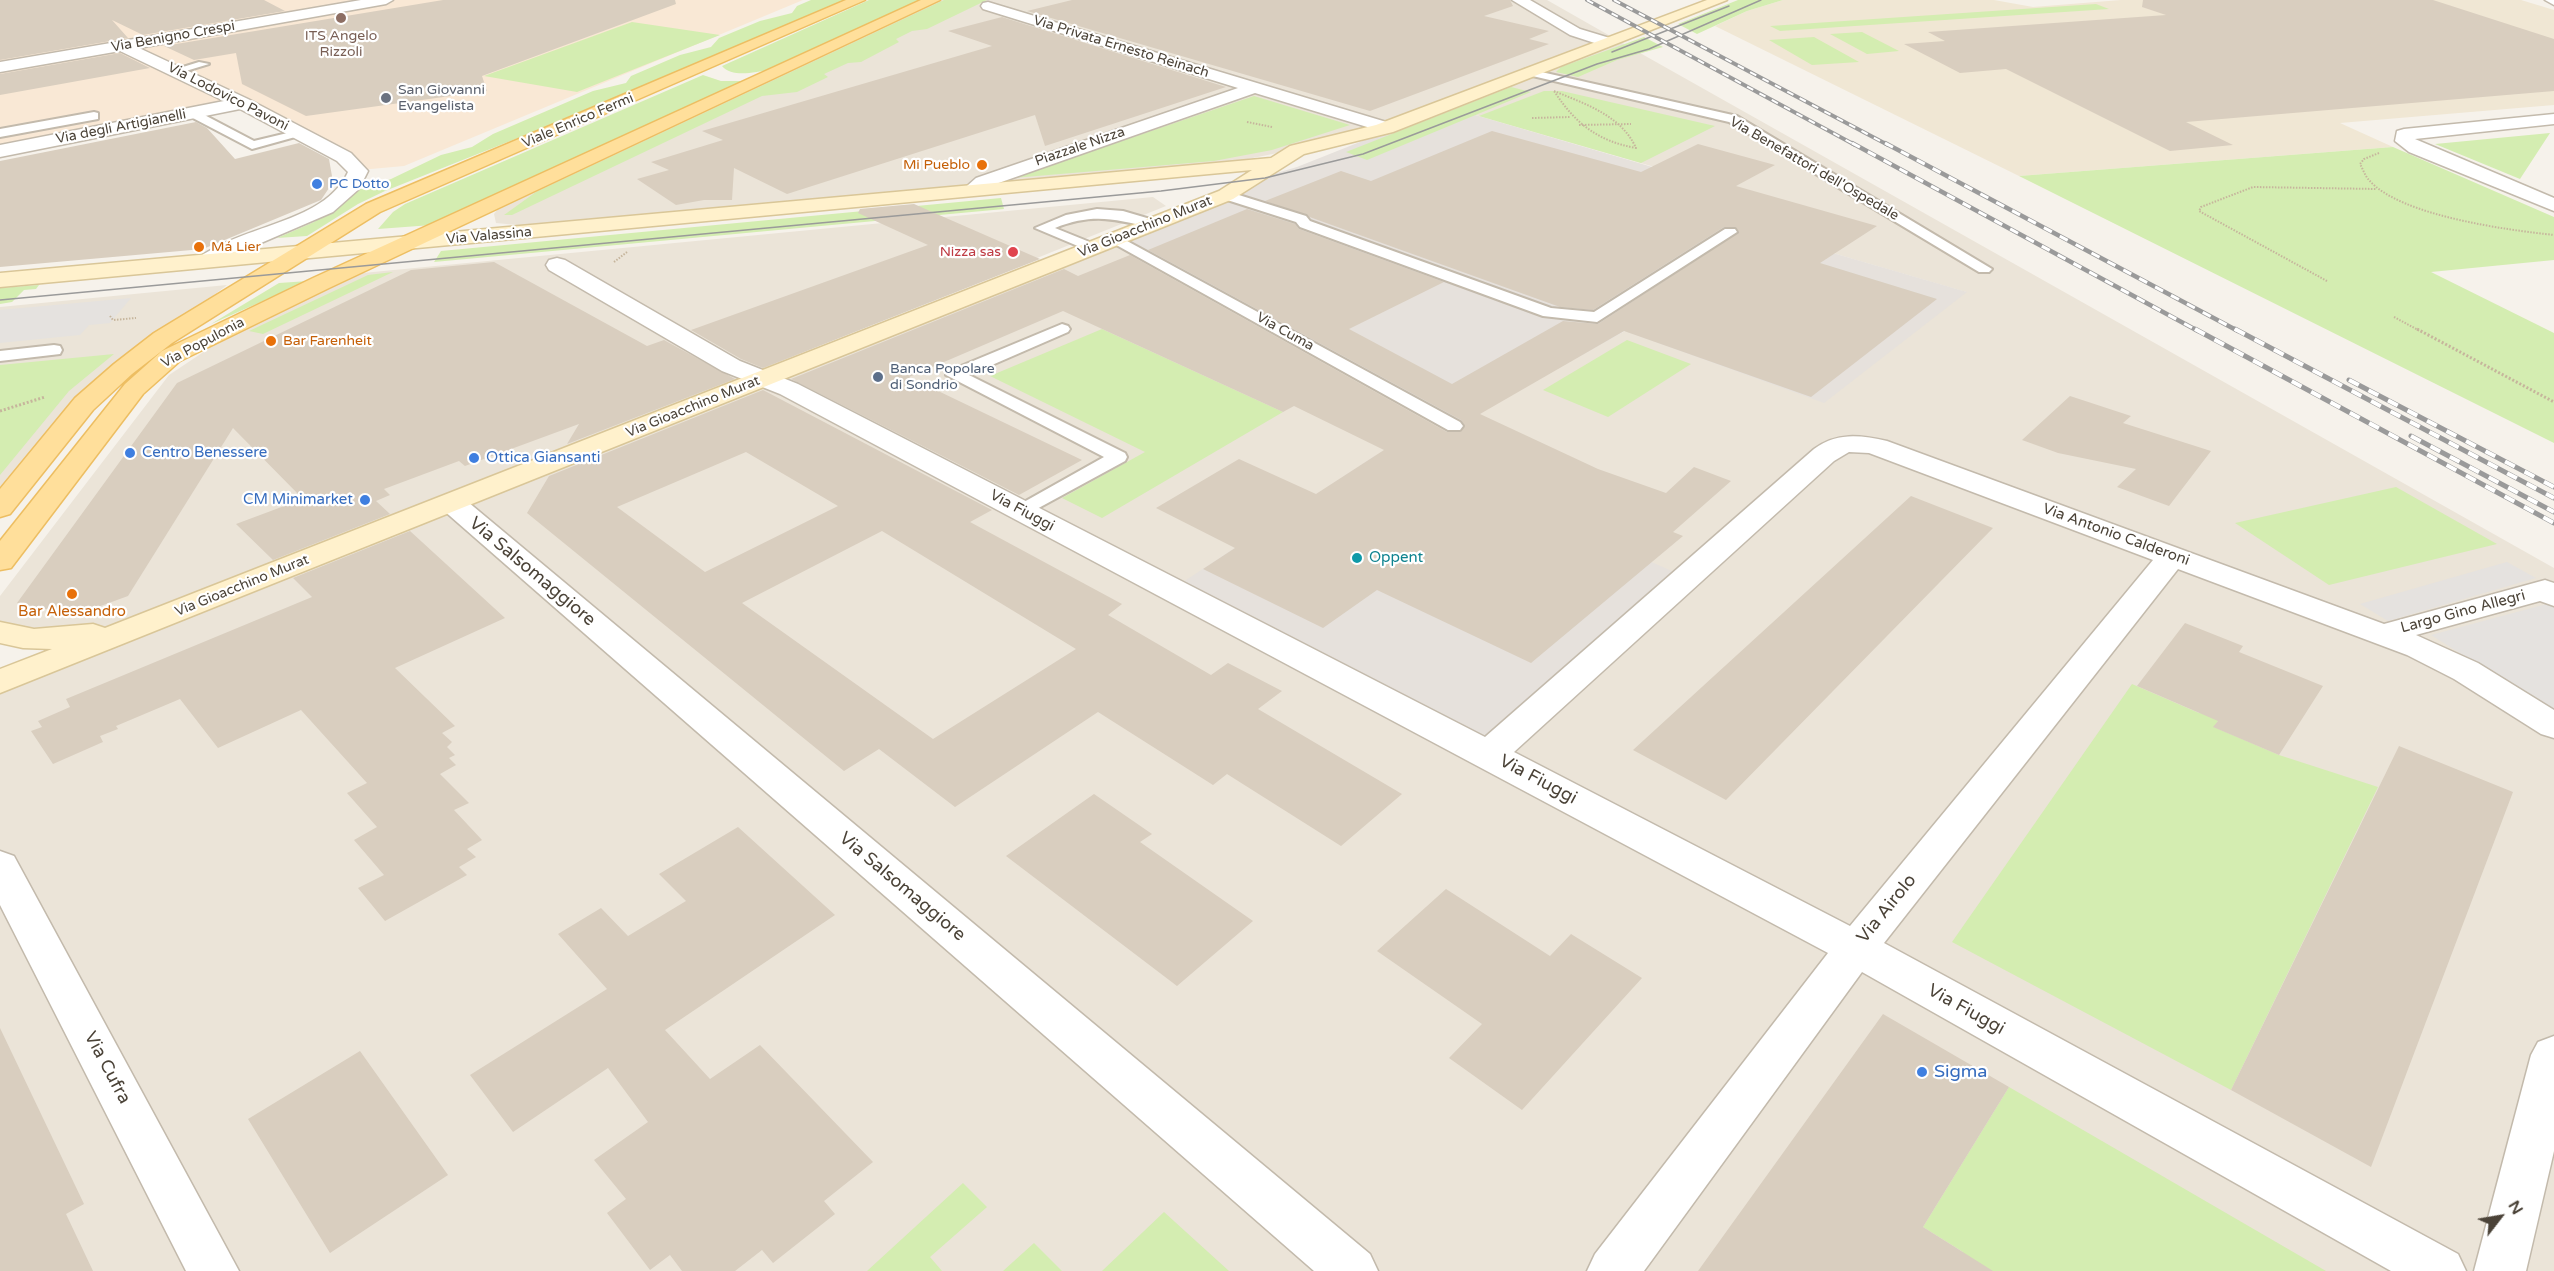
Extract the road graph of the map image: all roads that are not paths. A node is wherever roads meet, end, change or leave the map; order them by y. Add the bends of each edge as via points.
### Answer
1 (386, 0) edge
2 (858, 0) edge
3 (933, 0) edge
4 (1519, 0) edge
5 (1720, 0) edge
6 (353, 3) edge
7 (988, 6) dead end
8 (1606, 42) junction
9 (123, 46) junction
10 (728, 57) junction
11 (203, 64) dead end
12 (0, 67) edge
13 (176, 70) junction
14 (779, 72) junction
15 (1527, 72) junction
16 (1254, 88) junction
17 (242, 103) junction
18 (193, 113) junction
19 (94, 116) dead end
20 (2554, 119) edge
21 (1387, 128) junction
22 (300, 134) junction
23 (2, 144) edge
24 (1297, 150) junction
25 (1322, 153) junction
26 (1278, 161) junction
27 (1185, 171) junction
28 (1248, 180) junction
29 (977, 190) junction
30 (1226, 195) junction
31 (496, 204) junction
32 (2554, 205) edge
33 (1152, 224) junction
34 (533, 232) junction
35 (1730, 232) dead end
36 (1116, 239) junction
37 (411, 243) junction
38 (1092, 248) junction
39 (304, 252) junction
40 (207, 261) junction
41 (557, 265) dead end
42 (1984, 269) dead end
43 (0, 280) edge
44 (1062, 329) dead end
45 (54, 350) dead end
46 (0, 356) edge
47 (764, 379) junction
48 (1454, 426) dead end
49 (1847, 442) joint
50 (452, 503) junction
51 (0, 508) edge
52 (1022, 511) junction
53 (2172, 556) junction
54 (0, 561) edge
55 (2554, 596) edge
56 (136, 628) junction
57 (0, 632) edge
58 (2384, 634) junction
59 (0, 682) edge
60 (2554, 726) edge
61 (1489, 754) junction
62 (0, 866) edge
63 (1856, 948) junction
64 (2554, 1055) edge
65 (213, 1271) edge
66 (1352, 1271) edge
67 (1613, 1271) edge
68 (2440, 1271) edge
69 (2500, 1271) edge

1 - 6 street, Via Benigno Crespi
2 - 10 main road, Viale Enrico Fermi
3 - 14 main road
4 - 8 street via 1575,32
5 - 8 main road
6 - 9 street, Via Benigno Crespi
7 - 16 street, Via Privata Ernesto Reinach
8 - 15 main road
9 - 12 street, Via Benigno Crespi
9 - 13 street, Via Lodovico Pavoni
10 - 14 main road via 714,69 718,74 737,77
10 - 39 main road, Viale Enrico Fermi via 395,197
11 - 13 lane
13 - 17 street, Via Lodovico Pavoni
14 - 31 main road
15 - 21 main road
15 - 42 lane, Via Benefattori dell'Ospedale via 1732,119
16 - 21 street
16 - 29 street, Piazzale Nizza via 983,182
17 - 18 street, Via degli Artigianelli
17 - 22 street, Via Lodovico Pavoni
18 - 22 lane, Via Lodovico Pavoni via 245,143 264,143
18 - 23 street, Via degli Artigianelli
19 - 23 lane
20 - 32 street via 2404,135 2404,141 2416,148
21 - 24 main road, Via Gioacchino Murat
21 - 25 main road, Via Gioacchino Murat
22 - 40 street, Via Lodovico Pavoni via 344,157 358,171 356,181 321,210
24 - 26 main road, Via Gioacchino Murat
24 - 27 main road, Piazzale Nizza
25 - 26 main road, Via Gioacchino Murat
25 - 28 main road, Via Gioacchino Murat via 1293,167
26 - 27 main road, Piazzale Nizza
26 - 28 main road, Via Gioacchino Murat
27 - 29 main road, Piazzale Nizza
27 - 30 main road, Piazzale Nizza via 1223,179 1227,183
28 - 30 main road, Via Gioacchino Murat
29 - 34 main road, Via Valassina
30 - 33 main road, Via Gioacchino Murat
30 - 35 lane via 1301,219 1305,224 1549,313 1597,317
31 - 34 main road via 489,214 494,225
31 - 37 main road
33 - 36 main road, Via Gioacchino Murat
33 - 38 lane via 1127,215 1098,213 1042,228
34 - 37 main road, Via Valassina
36 - 38 main road, Via Gioacchino Murat
36 - 48 lane, Via Cuma
37 - 39 main road, Via Valassina
37 - 54 main road, Via Populonia via 171,356 150,373
38 - 47 main road, Via Gioacchino Murat
39 - 40 main road, Via Valassina
39 - 51 main road, Via Populonia via 163,338 109,380 84,404
40 - 43 main road, Via Valassina
41 - 47 street, Via Fiuggi via 731,366
44 - 52 lane via 955,375 1118,457
45 - 46 lane
47 - 50 main road, Via Gioacchino Murat
47 - 52 street, Via Fiuggi
49 - 53 street, Via Antonio Calderoni via 1877,447
49 - 61 street, Via Fiuggi via 1833,447
50 - 56 main road, Via Gioacchino Murat
50 - 66 street, Via Salsomaggiore
52 - 61 street, Via Fiuggi
53 - 58 street, Via Antonio Calderoni
53 - 63 street, Via Airolo
55 - 58 street, Largo Gino Allegri via 2545,590
56 - 57 main road, Via Gioacchino Murat via 32,639
56 - 59 main road, Via Gioacchino Murat
58 - 60 street, Largo Gino Allegri via 2446,660
61 - 63 street, Via Fiuggi
62 - 65 street, Via Cufra
63 - 67 street, Via Airolo
63 - 68 street, Via Fiuggi
64 - 69 street

